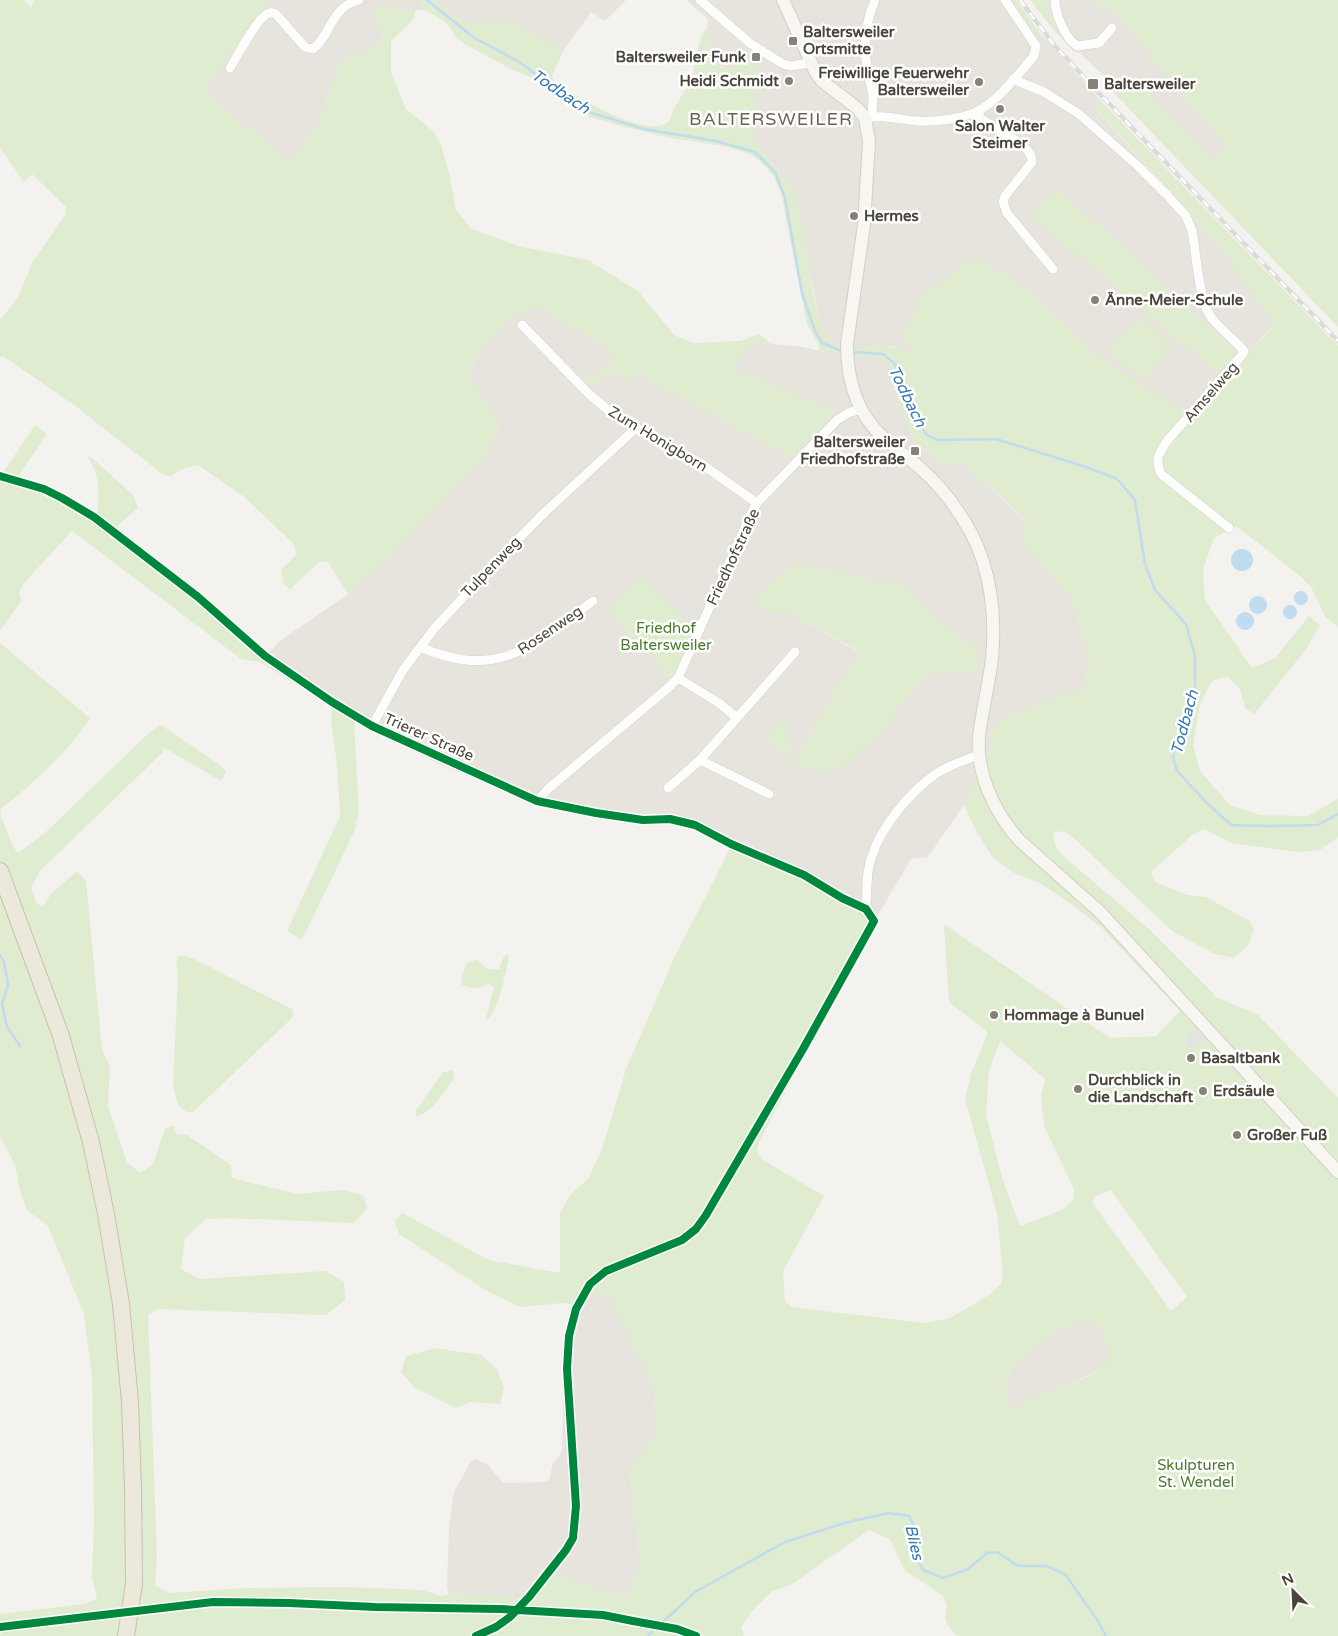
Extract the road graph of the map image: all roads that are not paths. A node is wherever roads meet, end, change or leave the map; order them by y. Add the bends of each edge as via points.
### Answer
1 (359, 0) edge
2 (700, 0) edge
3 (783, 0) edge
4 (875, 0) edge
5 (1005, 0) edge
6 (1055, 0) edge
7 (1112, 28) dead end
8 (810, 63) junction
9 (230, 68) dead end
10 (1013, 79) junction
11 (977, 112) junction
12 (868, 118) junction
13 (1053, 269) dead end
14 (522, 325) dead end
15 (860, 409) junction
16 (636, 428) junction
17 (757, 503) junction
18 (1229, 528) dead end
19 (593, 600) dead end
20 (420, 647) junction
21 (795, 652) dead end
22 (265, 656) dead end
23 (678, 678) junction
24 (736, 717) junction
25 (372, 726) junction
26 (979, 755) junction
27 (700, 760) junction
28 (668, 788) dead end
29 (768, 794) dead end
30 (537, 800) junction
31 (596, 813) dead end
32 (0, 871) edge
33 (866, 909) dead end
34 (1338, 1172) edge
35 (126, 1636) edge

1 - 9 street via 351,2 335,16 313,49 305,46 275,13 270,12 257,25
2 - 8 street via 751,44 783,64
3 - 8 main road
4 - 12 street via 866,28 865,54 874,96
5 - 10 street via 1036,46 1034,56
6 - 7 street via 1058,18 1076,46 1099,42
8 - 12 main road via 822,82
10 - 11 street
10 - 18 street, Amselweg via 1044,92 1079,114 1139,167 1189,222 1204,303 1216,324 1244,351 1167,441 1157,455 1158,466 1161,474
11 - 12 street via 926,121 884,116
11 - 13 street via 1028,150 1032,157 1032,162 1003,202 1007,213
12 - 15 main road via 864,225 847,344 849,377
14 - 16 street, Zum Honigborn via 588,393 615,416
15 - 17 street, Friedhofstraße via 837,420
15 - 26 main road via 878,433 942,490 972,535 982,560 990,588 994,632
16 - 17 street, Zum Honigborn via 700,463
16 - 20 street, Tulpenweg via 544,513 434,628
17 - 23 street, Friedhofstraße
19 - 20 street, Rosenweg via 534,644 505,657 488,661 450,658
20 - 25 street, Tulpenweg via 403,670
21 - 24 street
22 - 25 street, Trierer Straße
23 - 24 street
23 - 30 street, Friedhofstraße
24 - 27 street
25 - 30 street, Trierer Straße
26 - 33 street via 938,773 898,810 872,855
26 - 34 main road via 990,795 1008,828 1100,912
27 - 28 street
27 - 29 street
30 - 31 street, Trierer Straße
32 - 35 highway via 63,1046 91,1142 121,1304 134,1488 134,1584

